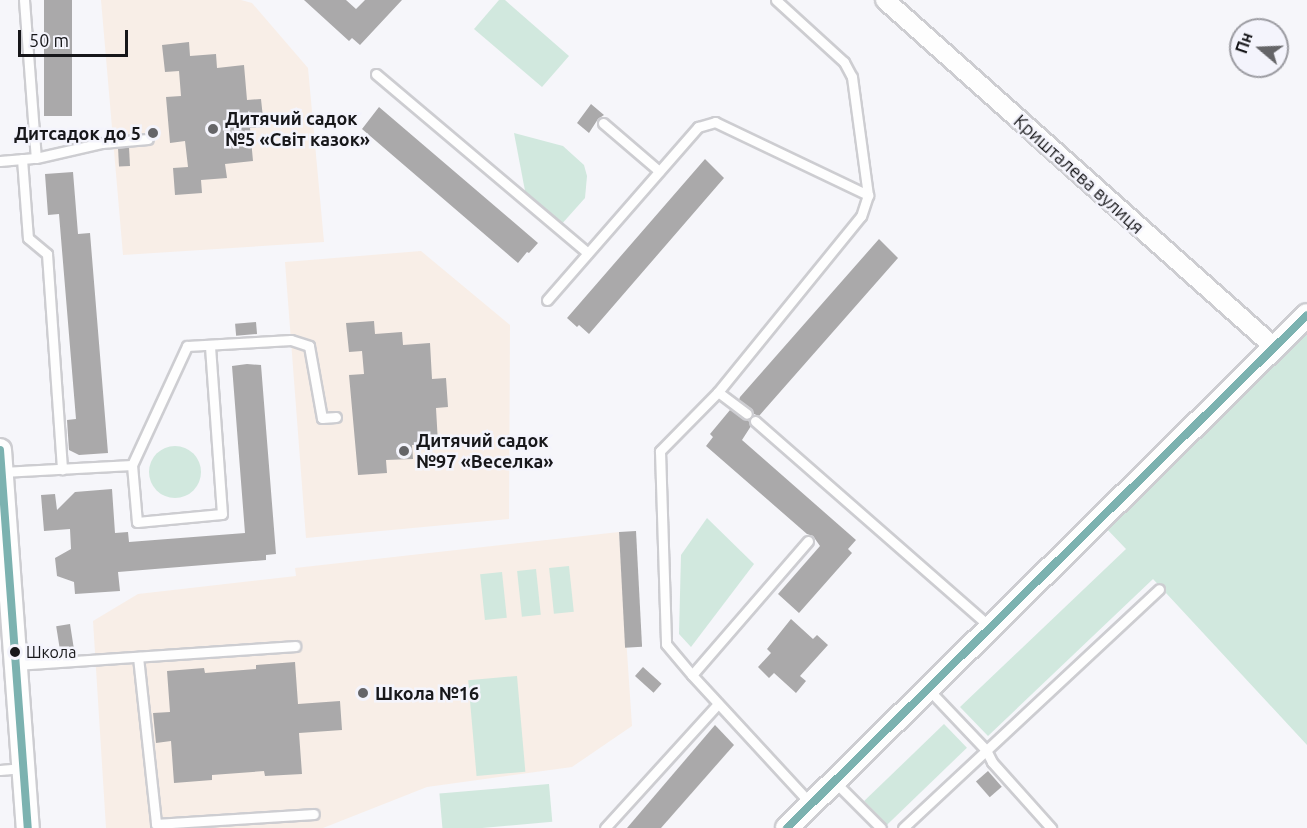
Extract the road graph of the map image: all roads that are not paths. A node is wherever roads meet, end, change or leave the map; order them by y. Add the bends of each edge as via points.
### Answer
1 (24, 0) edge
2 (776, 0) edge
3 (885, 0) edge
4 (376, 74) dead end
5 (603, 123) dead end
6 (148, 139) dead end
7 (36, 158) junction
8 (22, 159) junction
9 (0, 161) edge
10 (659, 171) junction
11 (868, 195) junction
12 (588, 253) junction
13 (547, 300) dead end
14 (1307, 315) edge
15 (210, 345) junction
16 (1274, 347) junction
17 (718, 392) junction
18 (747, 414) dead end
19 (336, 417) dead end
20 (755, 421) dead end
21 (1, 461) edge
22 (132, 465) junction
23 (62, 469) junction
24 (808, 541) dead end
25 (4, 571) edge
26 (1159, 589) dead end
27 (989, 627) junction
28 (295, 646) dead end
29 (138, 657) junction
30 (16, 665) junction
31 (692, 675) junction
32 (927, 689) junction
33 (717, 704) junction
34 (986, 750) junction
35 (23, 768) junction
36 (0, 770) edge
37 (834, 781) junction
38 (811, 804) junction
39 (314, 814) dead end
40 (28, 828) edge
41 (605, 828) edge
42 (787, 828) edge
43 (881, 828) edge
44 (903, 828) edge
45 (1051, 828) edge

1 - 7 lane
2 - 11 lane via 844,62 852,77
3 - 16 street, Кришталева вулиця
4 - 12 lane
5 - 10 lane
6 - 7 lane via 102,142
7 - 8 lane
8 - 9 lane
8 - 23 lane via 28,238 47,254
10 - 11 lane via 698,127 715,122
10 - 12 lane
11 - 17 lane via 861,216
12 - 13 lane
14 - 16 street
15 - 19 lane via 291,340 309,346 322,418
15 - 22 lane via 187,346
15 - 22 lane via 222,514 137,522
16 - 27 street
17 - 18 lane
17 - 31 lane via 660,451 666,644
20 - 27 lane
21 - 23 lane
21 - 25 street
22 - 23 lane
24 - 31 lane
25 - 30 street
26 - 34 lane
27 - 32 street
28 - 29 lane
29 - 30 lane
29 - 39 lane via 156,824
30 - 35 street
31 - 33 lane
32 - 34 lane
32 - 37 street
33 - 38 lane
33 - 41 lane
34 - 44 lane
34 - 45 lane via 992,762
35 - 36 lane
35 - 40 street
37 - 38 street
37 - 43 lane
38 - 42 street

